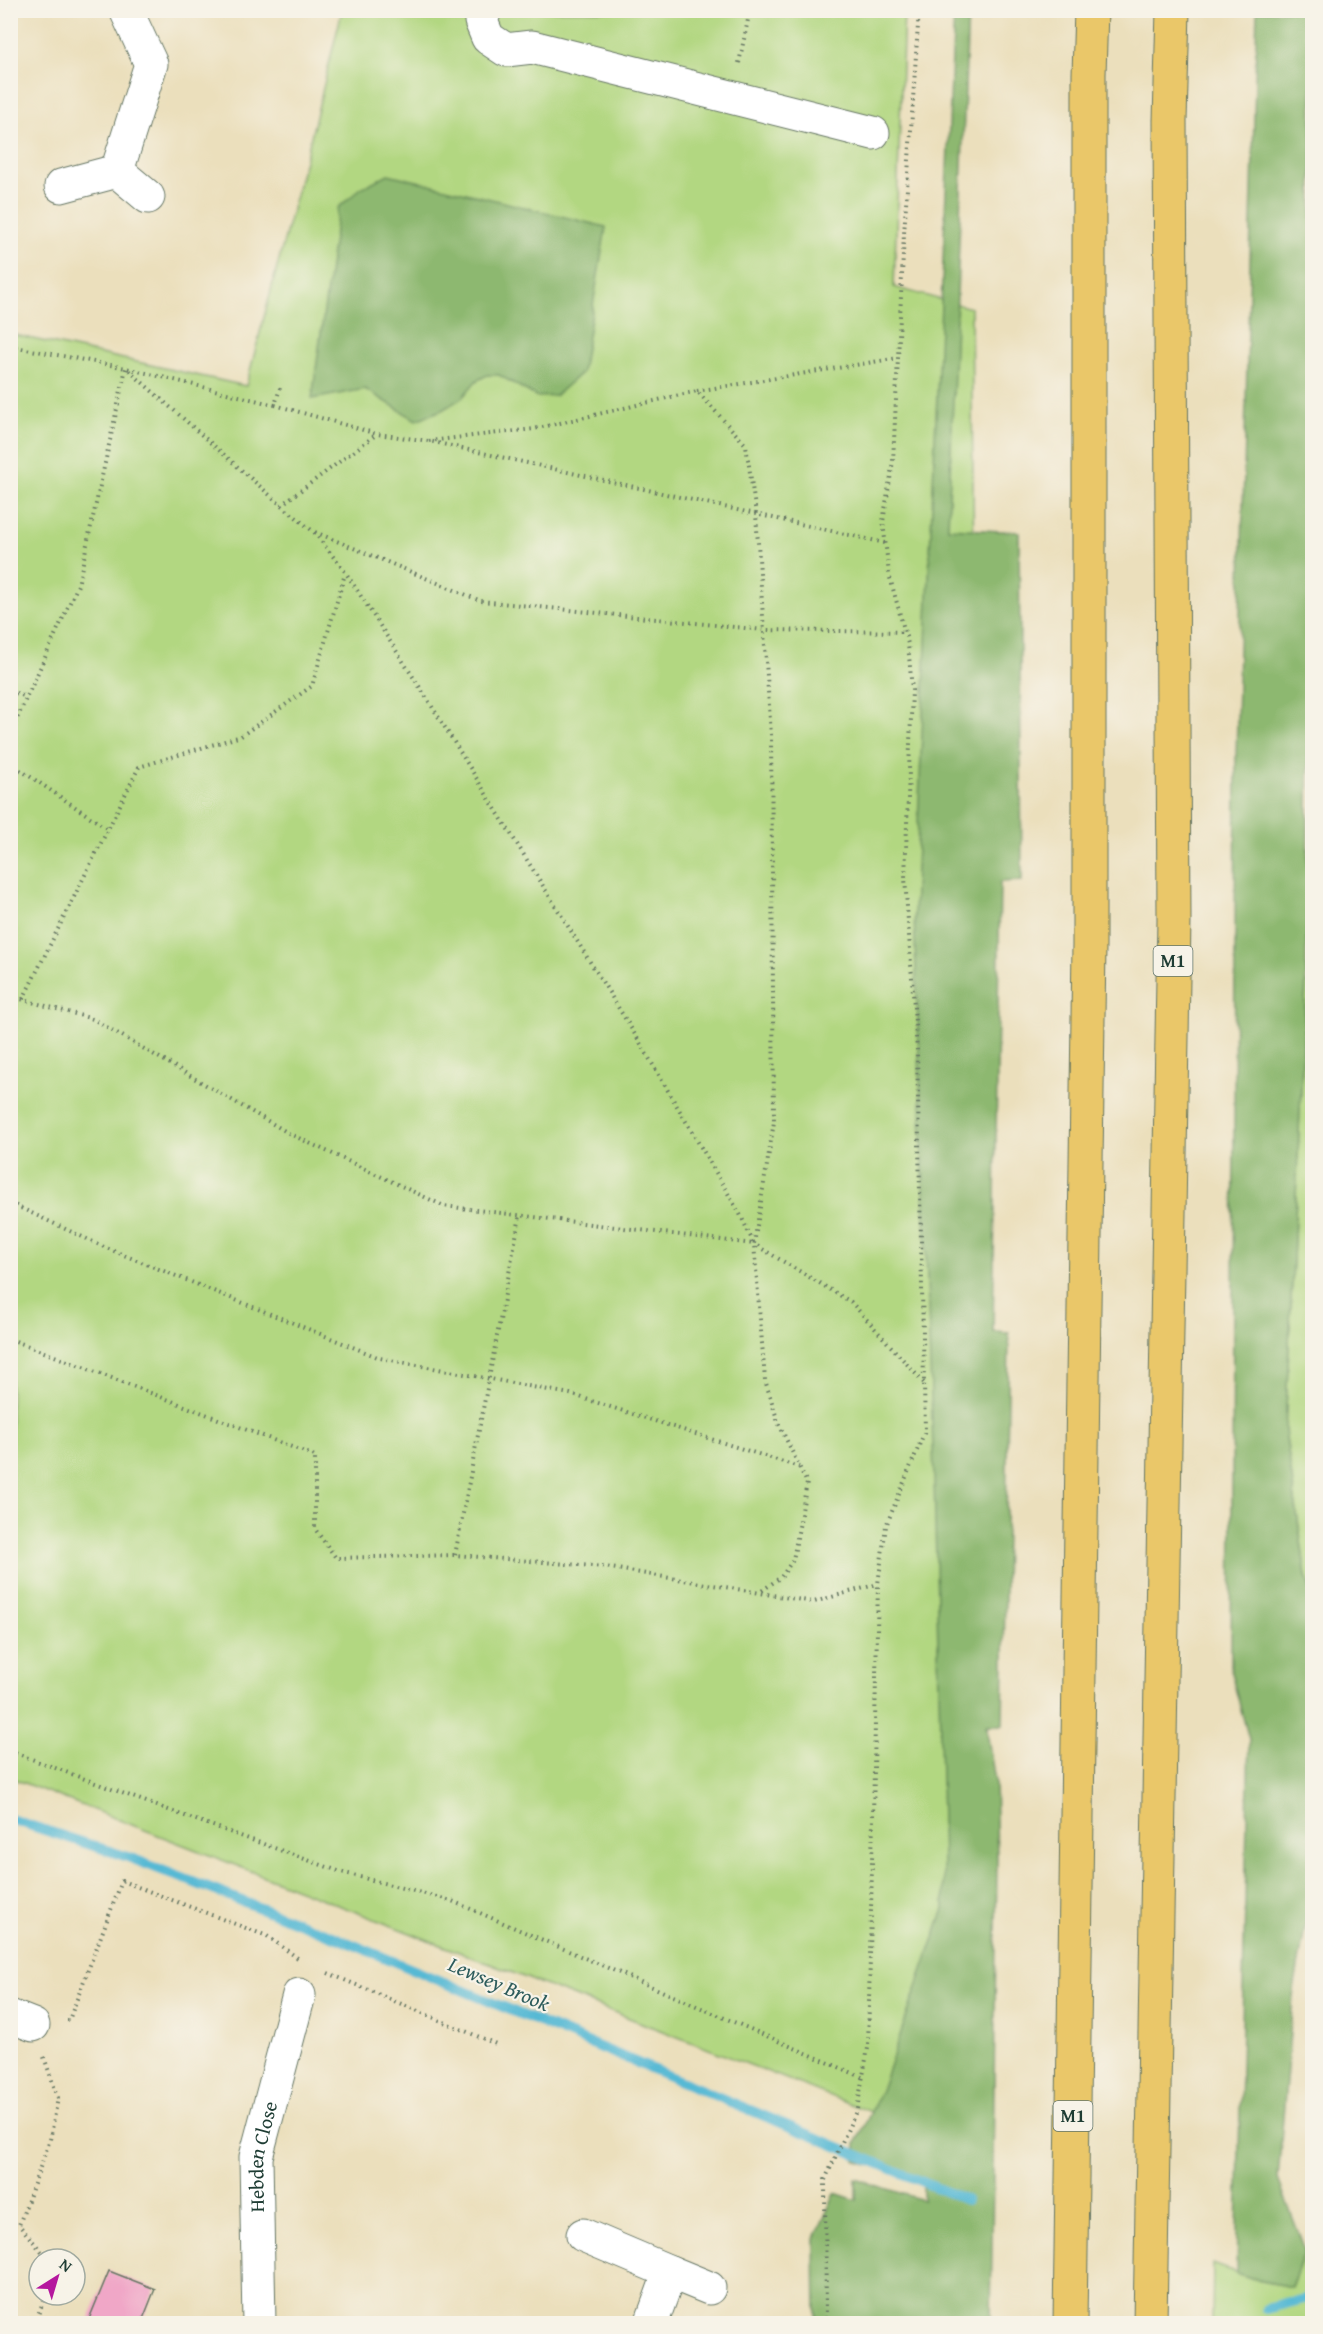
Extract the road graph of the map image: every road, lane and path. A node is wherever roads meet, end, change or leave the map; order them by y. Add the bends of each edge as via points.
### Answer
1 (126, 10) edge
2 (484, 10) edge
3 (750, 10) edge
4 (919, 10) edge
5 (1091, 10) edge
6 (1173, 10) edge
7 (731, 98) junction
8 (873, 133) dead end
9 (117, 171) junction
10 (61, 186) dead end
11 (148, 197) dead end
12 (10, 346) edge
13 (898, 358) junction
14 (126, 368) junction
15 (280, 388) dead end
16 (697, 391) junction
17 (275, 405) junction
18 (377, 434) junction
19 (429, 441) junction
20 (281, 505) junction
21 (756, 514) junction
22 (314, 531) junction
23 (885, 543) junction
24 (345, 573) junction
25 (764, 630) junction
26 (905, 632) junction
27 (10, 691) edge
28 (27, 697) junction
29 (10, 734) edge
30 (10, 763) edge
31 (108, 829) junction
32 (10, 996) edge
33 (23, 999) junction
34 (10, 1203) edge
35 (520, 1216) junction
36 (754, 1244) junction
37 (10, 1339) edge
38 (489, 1378) junction
39 (924, 1383) junction
40 (800, 1467) junction
41 (455, 1556) junction
42 (878, 1584) junction
43 (760, 1592) junction
44 (10, 1751) edge
45 (122, 1881) dead end
46 (299, 1995) dead end
47 (22, 2021) edge
48 (862, 2077) junction
49 (583, 2235) dead end
50 (38, 2247) edge
51 (670, 2272) junction
52 (709, 2288) dead end
53 (41, 2307) edge
54 (34, 2324) edge
55 (259, 2324) edge
56 (651, 2324) edge
57 (826, 2324) edge
58 (1070, 2324) edge
59 (1150, 2324) edge

1 - 9 street via 151,64
2 - 7 street via 481,21 488,38 506,50 532,47
3 - 7 path
4 - 13 path
5 - 58 highway, M1 via 1089,945
6 - 59 highway, M1 via 1170,145 1174,920
7 - 8 street
9 - 10 street
9 - 11 street
12 - 14 path
13 - 16 path
13 - 23 path via 893,461 883,522
14 - 17 path
14 - 20 path
14 - 28 path via 78,585
15 - 17 path
16 - 19 path via 534,429
16 - 21 path via 746,445
17 - 18 path
18 - 19 path
18 - 20 path
19 - 21 path
20 - 22 path
21 - 23 path
21 - 25 path
22 - 24 path
22 - 25 path via 481,601
23 - 26 path
24 - 31 path via 312,686 241,736 139,767
24 - 36 path via 639,1041
25 - 26 path
25 - 36 path via 771,735 774,1122
26 - 39 path via 912,690 905,878 917,1050
27 - 28 path
28 - 29 path
30 - 31 path
31 - 33 path
32 - 33 path
33 - 35 path via 93,1018 290,1134 444,1206
34 - 38 path via 104,1247 380,1358
35 - 36 path
35 - 38 path
36 - 39 path via 851,1302
36 - 40 path via 765,1380 778,1422
37 - 41 path via 315,1456 315,1529 336,1558
38 - 40 path via 570,1394
38 - 41 path
39 - 42 path via 925,1431 886,1526
40 - 43 path via 807,1483 793,1560 781,1577
41 - 43 path via 606,1567
42 - 43 path via 814,1602
42 - 48 path via 868,2048
44 - 48 path via 341,1872 452,1901
45 - 47 path via 69,2020
46 - 55 street, Hebden Close via 256,2157
47 - 50 path via 58,2098 50,2140 19,2225
48 - 57 path via 856,2109 825,2180
49 - 51 street
51 - 52 street
51 - 56 street
53 - 54 path

